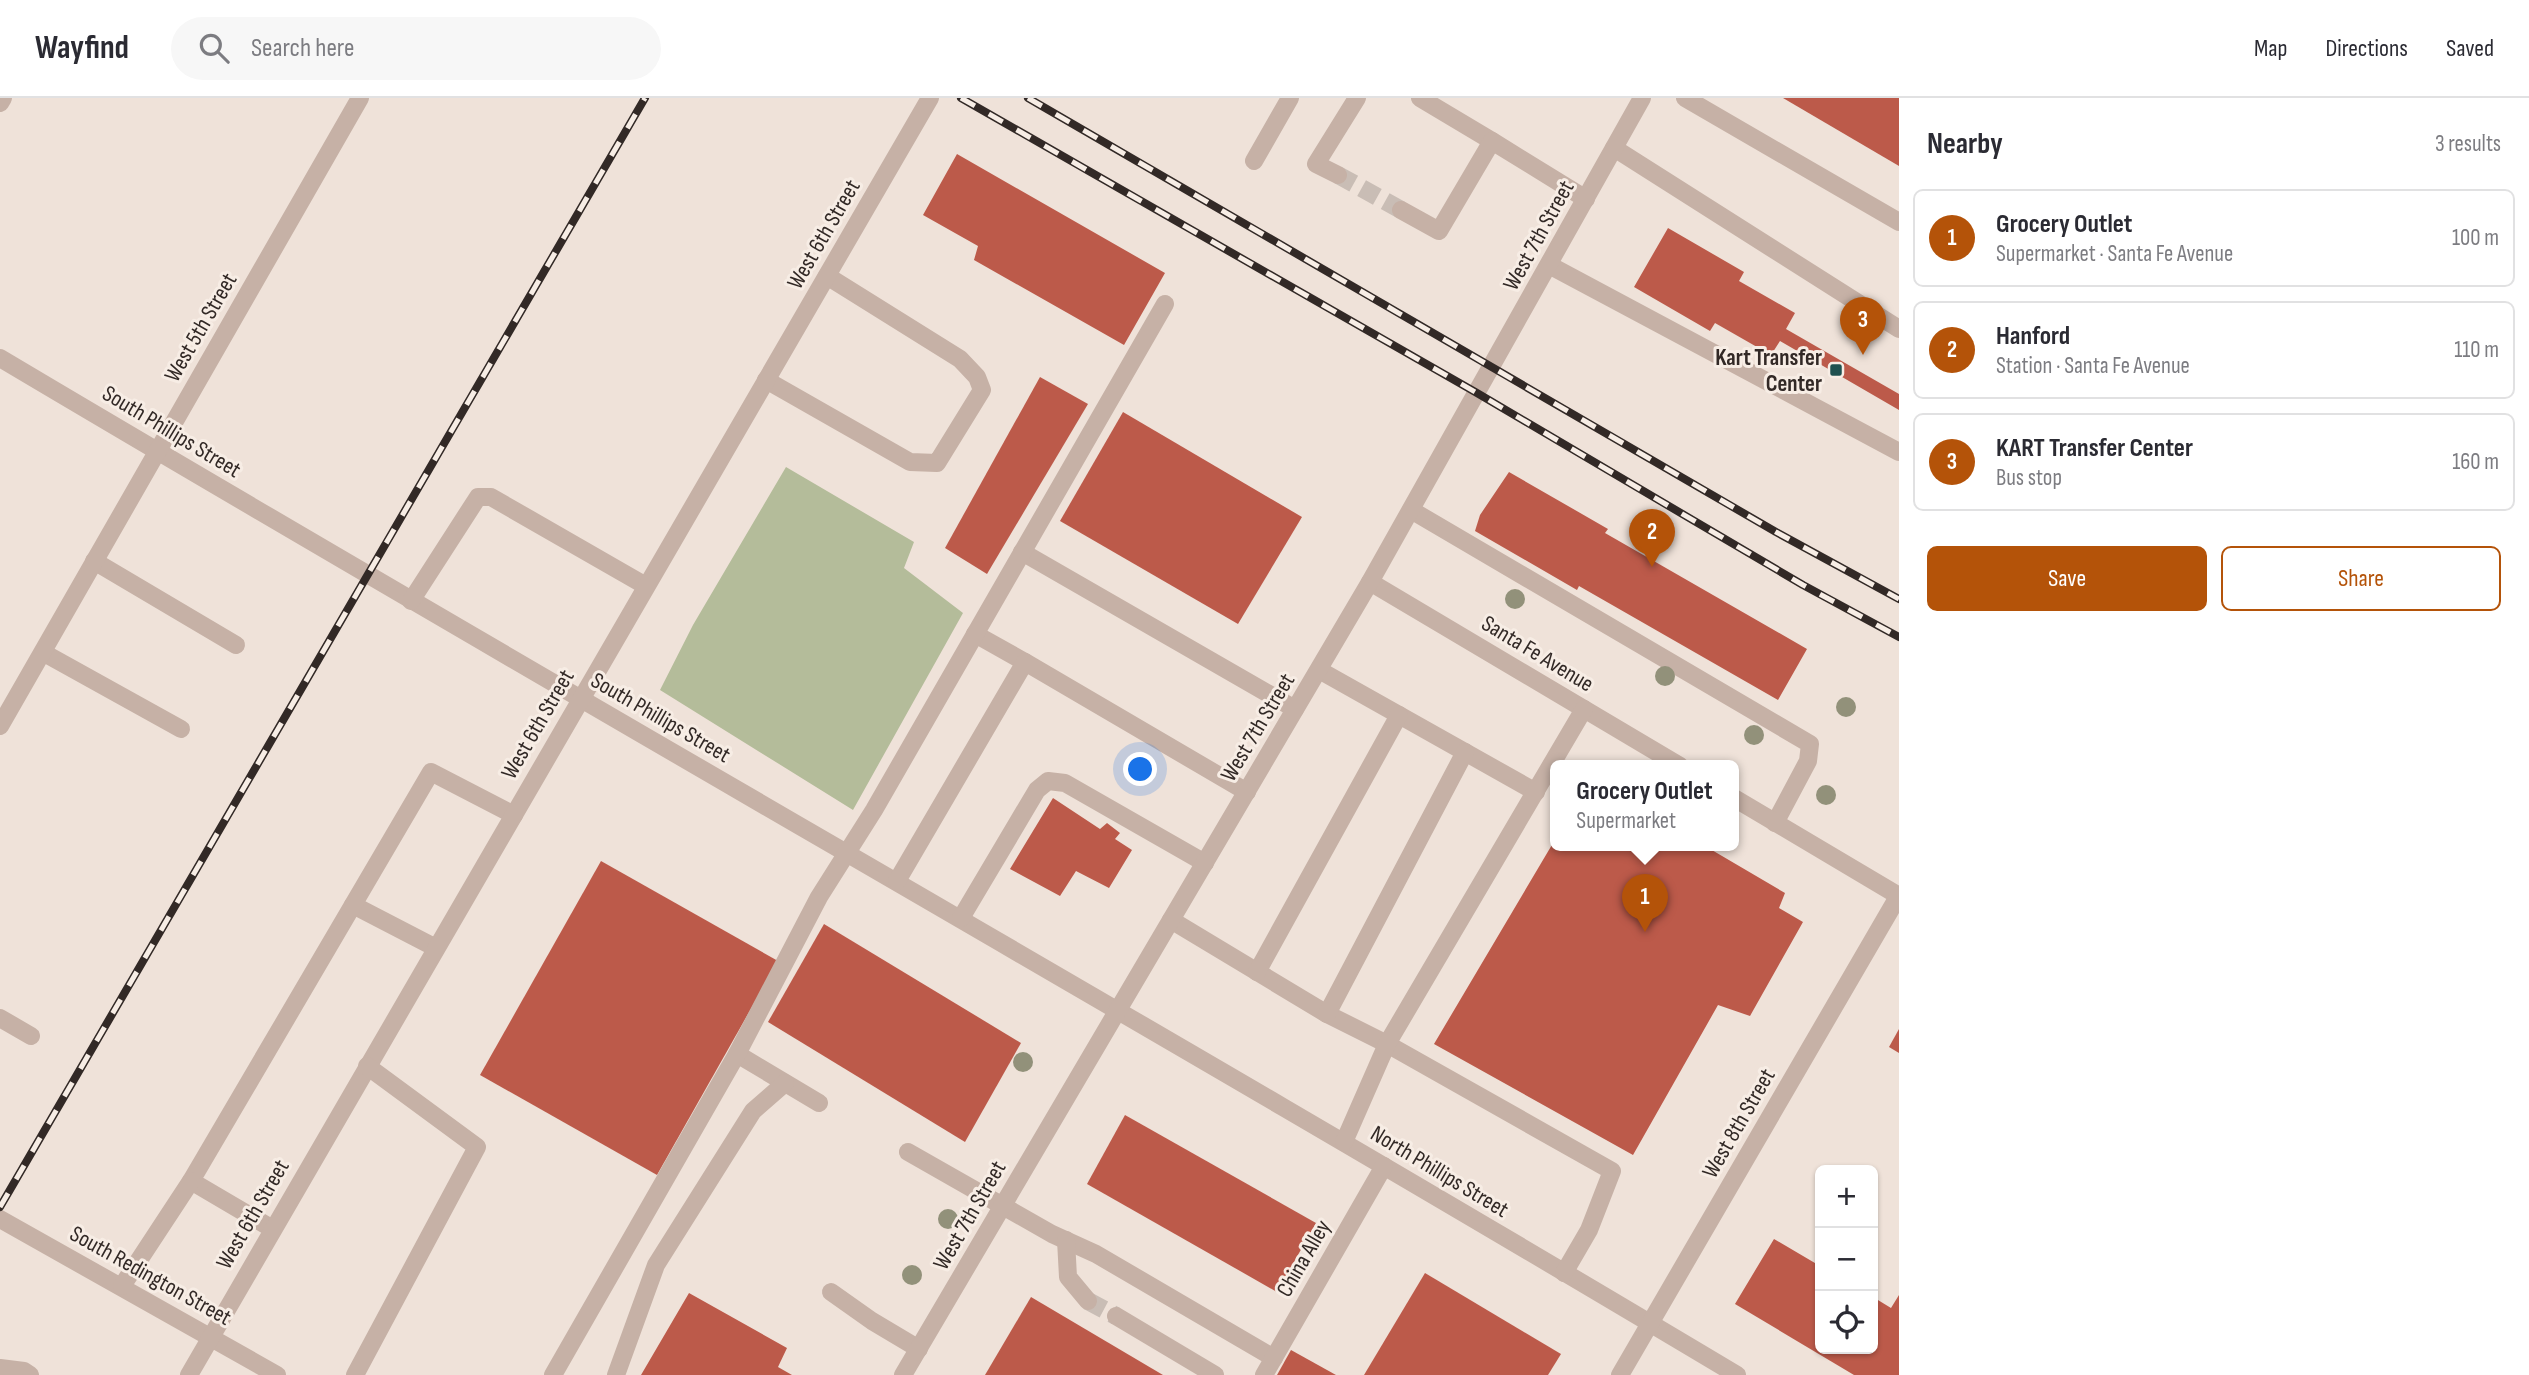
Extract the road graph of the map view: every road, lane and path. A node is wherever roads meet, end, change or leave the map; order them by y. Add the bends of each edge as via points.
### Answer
1 (360, 98) edge
2 (930, 98) edge
3 (1290, 98) edge
4 (1357, 98) edge
5 (1420, 98) edge
6 (1642, 98) edge
7 (1685, 98) edge
8 (1492, 142) junction
9 (1614, 148) junction
10 (1254, 161) dead end
11 (1338, 175) tunnel mouth
12 (1586, 199) junction
13 (1401, 210) tunnel mouth
14 (1899, 222) edge
15 (1549, 265) junction
16 (827, 276) junction
17 (1165, 304) dead end
18 (1899, 329) edge
19 (0, 358) edge
20 (766, 380) junction
21 (157, 451) junction
22 (1899, 452) edge
23 (1411, 510) junction
24 (1022, 552) junction
25 (94, 561) junction
26 (1370, 582) junction
27 (646, 586) junction
28 (411, 601) junction
29 (975, 634) junction
30 (236, 645) dead end
31 (44, 653) junction
32 (1024, 662) junction
33 (1319, 670) junction
34 (580, 698) junction
35 (1295, 709) junction
36 (1584, 709) junction
37 (1399, 715) junction
38 (0, 726) edge
39 (181, 729) dead end
40 (1465, 752) junction
41 (1555, 760) edge
42 (1670, 760) edge
43 (1550, 768) edge
44 (1247, 792) junction
45 (1536, 792) junction
46 (1739, 801) edge
47 (514, 815) junction
48 (1775, 822) junction
49 (848, 853) junction
50 (1205, 863) junction
51 (897, 881) junction
52 (1899, 896) edge
53 (353, 905) junction
54 (961, 918) junction
55 (1171, 919) junction
56 (436, 948) junction
57 (1257, 972) junction
58 (1119, 1009) junction
59 (1327, 1014) junction
60 (0, 1018) edge
61 (31, 1036) dead end
62 (1387, 1044) junction
63 (737, 1054) junction
64 (367, 1066) junction
65 (785, 1083) junction
66 (819, 1103) dead end
67 (1344, 1142) junction
68 (908, 1152) dead end
69 (1384, 1166) junction
70 (191, 1181) junction
71 (1002, 1206) junction
72 (0, 1219) edge
73 (271, 1228) junction
74 (1066, 1240) junction
75 (1564, 1273) junction
76 (122, 1286) junction
77 (831, 1292) dead end
78 (1088, 1301) tunnel mouth
79 (1116, 1316) tunnel mouth
80 (1650, 1323) junction
81 (211, 1336) junction
82 (919, 1349) junction
83 (1274, 1358) junction
84 (0, 1368) edge
85 (30, 1375) edge
86 (189, 1375) edge
87 (277, 1375) edge
88 (355, 1375) edge
89 (553, 1375) edge
90 (616, 1375) edge
91 (904, 1375) edge
92 (1215, 1375) edge
93 (1264, 1375) edge
94 (1620, 1375) edge
95 (1737, 1375) edge

1 - 21 street, West 5th Street
2 - 16 street, West 6th Street
3 - 10 street
4 - 11 street via 1316,164
5 - 8 street
6 - 9 street, West 7th Street
7 - 14 street
8 - 12 street
8 - 13 street via 1439,231
9 - 12 street, West 7th Street
9 - 18 street
12 - 15 street, West 7th Street
15 - 22 street
15 - 23 street, West 7th Street
16 - 20 street, West 6th Street
16 - 20 street via 960,359 982,390 937,463 911,462
17 - 24 street
19 - 21 street, South Phillips Street
20 - 27 street, West 6th Street
21 - 25 street, West 5th Street
21 - 28 street, South Phillips Street
23 - 26 street, West 7th Street
23 - 48 street via 1810,744 1808,761
24 - 29 street
24 - 35 street
25 - 30 street
25 - 31 street, West 5th Street
26 - 33 street, West 7th Street
26 - 36 street, Santa Fe Avenue
27 - 28 street via 491,497 478,497
27 - 34 street, West 6th Street
28 - 34 street, South Phillips Street
29 - 32 street
29 - 49 street
31 - 38 street, West 5th Street
31 - 39 street
32 - 44 street
32 - 51 street
33 - 35 street, West 7th Street
33 - 37 street
34 - 47 street, West 6th Street
34 - 49 street, South Phillips Street
35 - 44 street, West 7th Street
36 - 41 street
36 - 42 street, Santa Fe Avenue
37 - 40 street
37 - 57 street
40 - 45 street
40 - 59 street
43 - 45 street
44 - 50 street, West 7th Street
45 - 62 street
46 - 48 street
47 - 53 street via 431,772
47 - 56 street, West 6th Street
48 - 52 street
49 - 51 street, South Phillips Street
49 - 63 street via 819,897
50 - 54 street via 1065,783 1048,781 1037,790
50 - 55 street, West 7th Street
51 - 54 street, South Phillips Street
52 - 80 street, West 8th Street
53 - 56 street
53 - 70 street
54 - 58 street, South Phillips Street
55 - 57 street
55 - 58 street, West 7th Street
56 - 64 street, West 6th Street
57 - 59 street
58 - 67 street, North Phillips Street
58 - 71 street, West 7th Street
59 - 62 street
60 - 61 street
62 - 67 street
62 - 75 street via 1612,1171 1589,1230
63 - 65 street
63 - 89 street
64 - 73 street, West 6th Street
64 - 88 street via 477,1147
65 - 66 street
65 - 90 street via 753,1111 656,1265
67 - 69 street, North Phillips Street
68 - 71 street
69 - 75 street, North Phillips Street
69 - 83 street, China Alley
70 - 73 street
70 - 76 street
71 - 74 street
71 - 82 street, West 7th Street
72 - 76 street, South Redington Street
73 - 81 street, West 6th Street
74 - 78 street via 1068,1277
74 - 83 street
75 - 80 street, North Phillips Street
76 - 81 street, South Redington Street
77 - 82 street
79 - 92 street
80 - 94 street, West 8th Street
80 - 95 street, North Phillips Street
81 - 86 street, West 6th Street
81 - 87 street, South Redington Street
82 - 91 street, West 7th Street
83 - 93 street, China Alley
84 - 85 street

